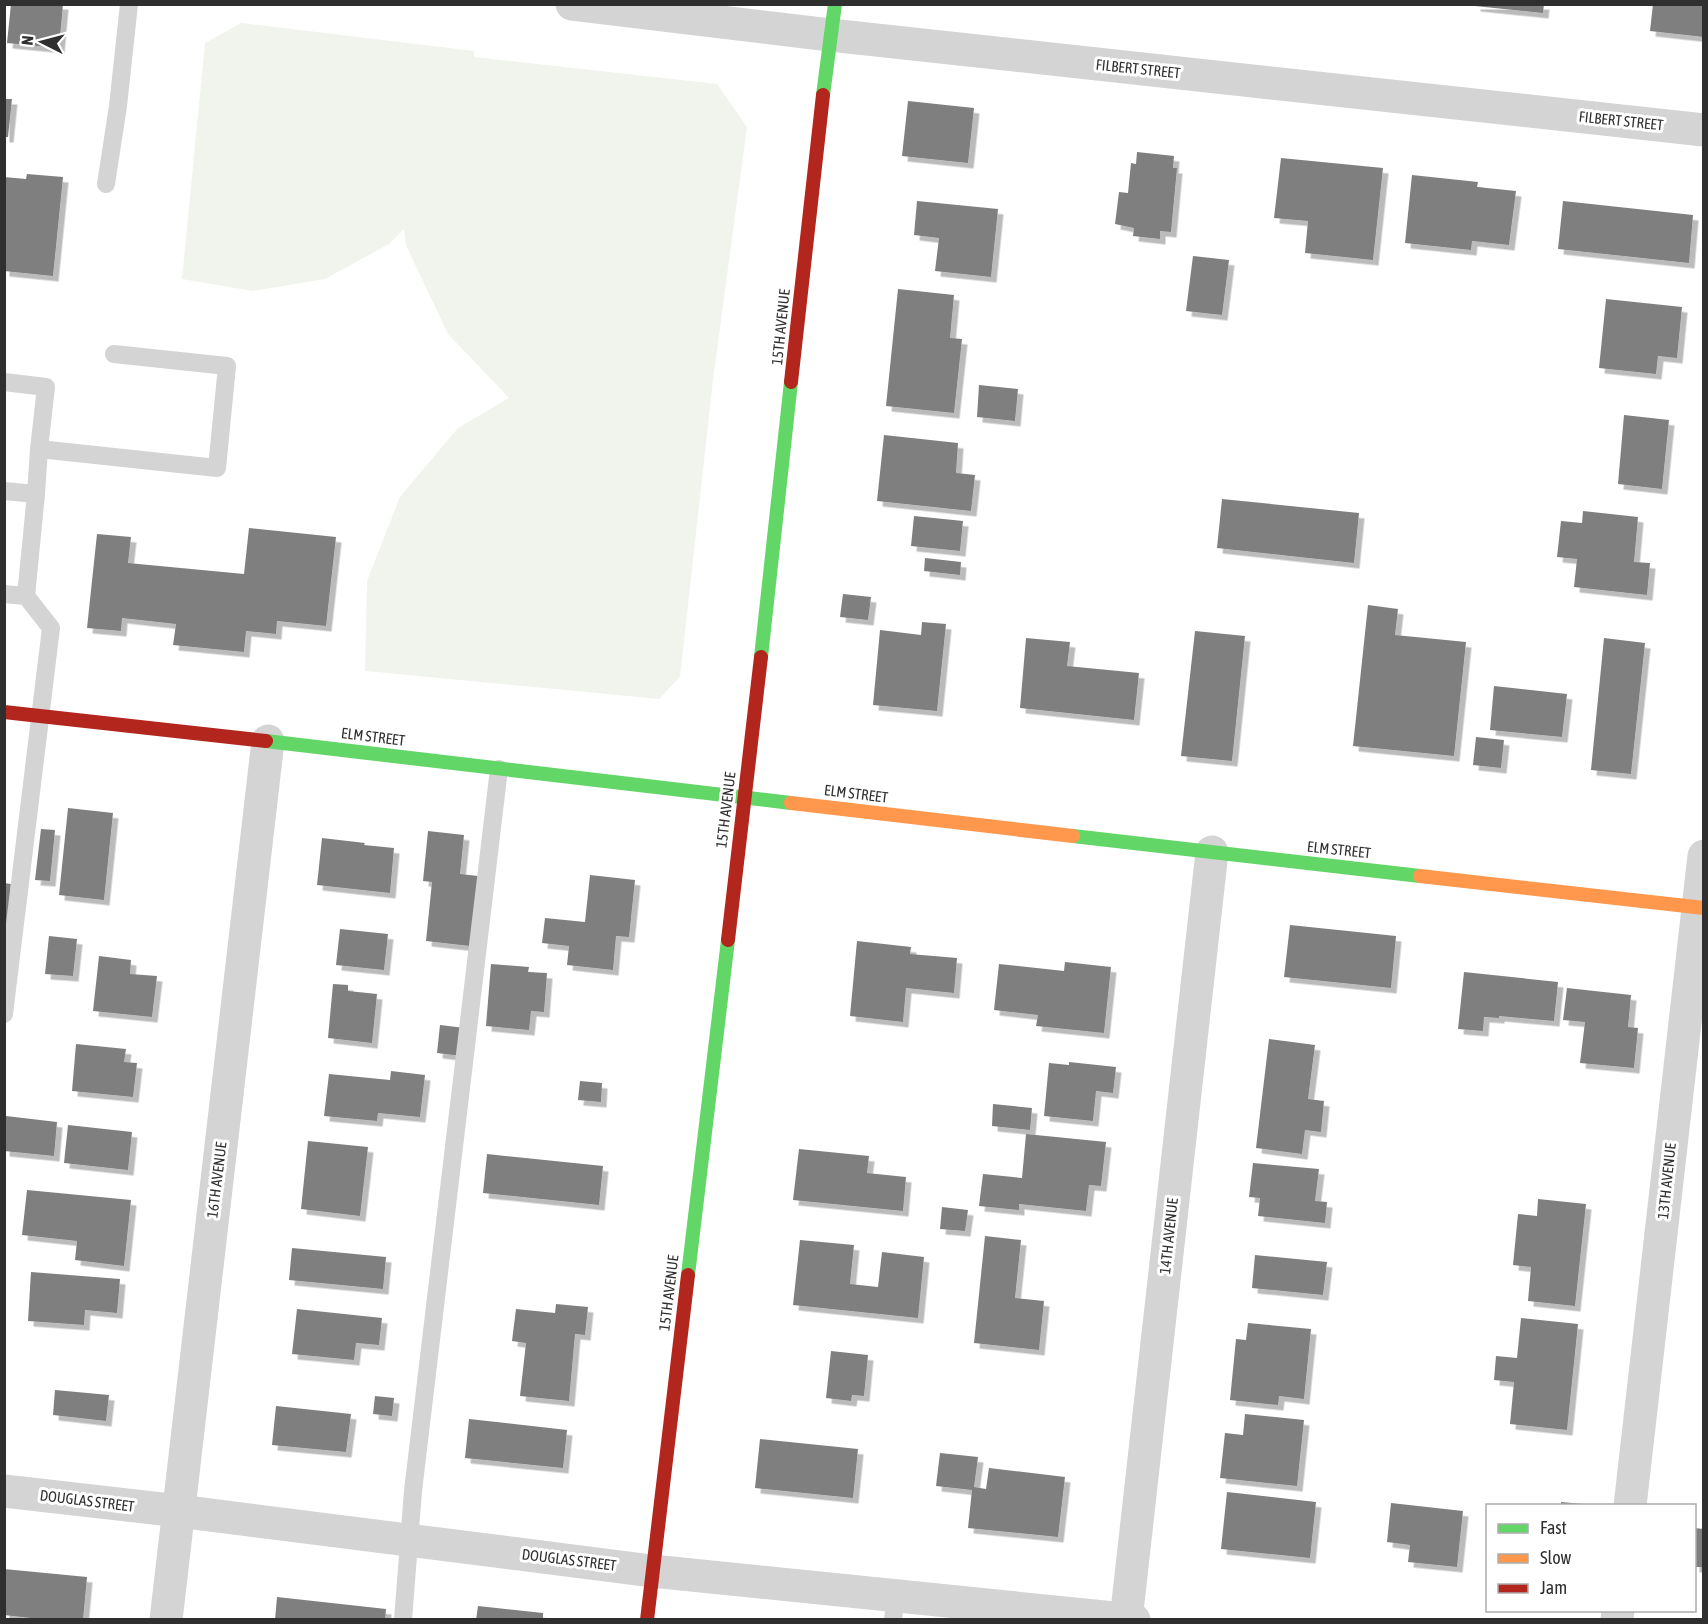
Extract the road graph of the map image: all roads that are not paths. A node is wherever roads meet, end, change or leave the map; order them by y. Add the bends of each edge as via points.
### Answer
1 (129, 4) edge
2 (572, 4) edge
3 (833, 20) edge
4 (1704, 130) edge
5 (106, 184) dead end
6 (114, 354) dead end
7 (4, 382) edge
8 (39, 449) junction
9 (4, 491) edge
10 (36, 494) junction
11 (4, 594) edge
12 (26, 596) junction
13 (4, 712) edge
14 (39, 716) junction
15 (268, 741) junction
16 (499, 769) junction
17 (744, 798) junction
18 (1212, 852) junction
19 (1704, 856) edge
20 (1701, 907) edge
21 (4, 1014) edge
22 (4, 1491) edge
23 (1630, 1504) edge
24 (179, 1511) junction
25 (410, 1541) junction
26 (652, 1571) junction
27 (894, 1607) edge
28 (1129, 1619) edge
29 (166, 1620) edge
30 (403, 1620) edge
31 (647, 1620) edge

1 - 5 lane
2 - 3 street, FILBERT STREET
3 - 4 street, FILBERT STREET
3 - 17 street, 15TH AVENUE
6 - 8 lane via 228,366 217,468
7 - 8 lane via 46,387
8 - 10 lane
9 - 10 lane
10 - 12 lane
11 - 12 lane
12 - 14 lane via 51,628
13 - 14 street, ELM STREET
14 - 15 street, ELM STREET
14 - 21 lane
15 - 16 street, ELM STREET
15 - 24 street, 16TH AVENUE
16 - 17 street, ELM STREET
16 - 25 lane via 414,1479
17 - 18 street, ELM STREET
17 - 26 street, 15TH AVENUE
18 - 20 street, ELM STREET
18 - 28 street, 14TH AVENUE
19 - 20 street, 13TH AVENUE
20 - 23 street, 13TH AVENUE
22 - 24 street, DOUGLAS STREET
24 - 25 street, DOUGLAS STREET
24 - 29 street, 16TH AVENUE
25 - 26 street, DOUGLAS STREET
25 - 30 lane
26 - 27 street, DOUGLAS STREET
26 - 31 street, 15TH AVENUE
27 - 28 street, DOUGLAS STREET

